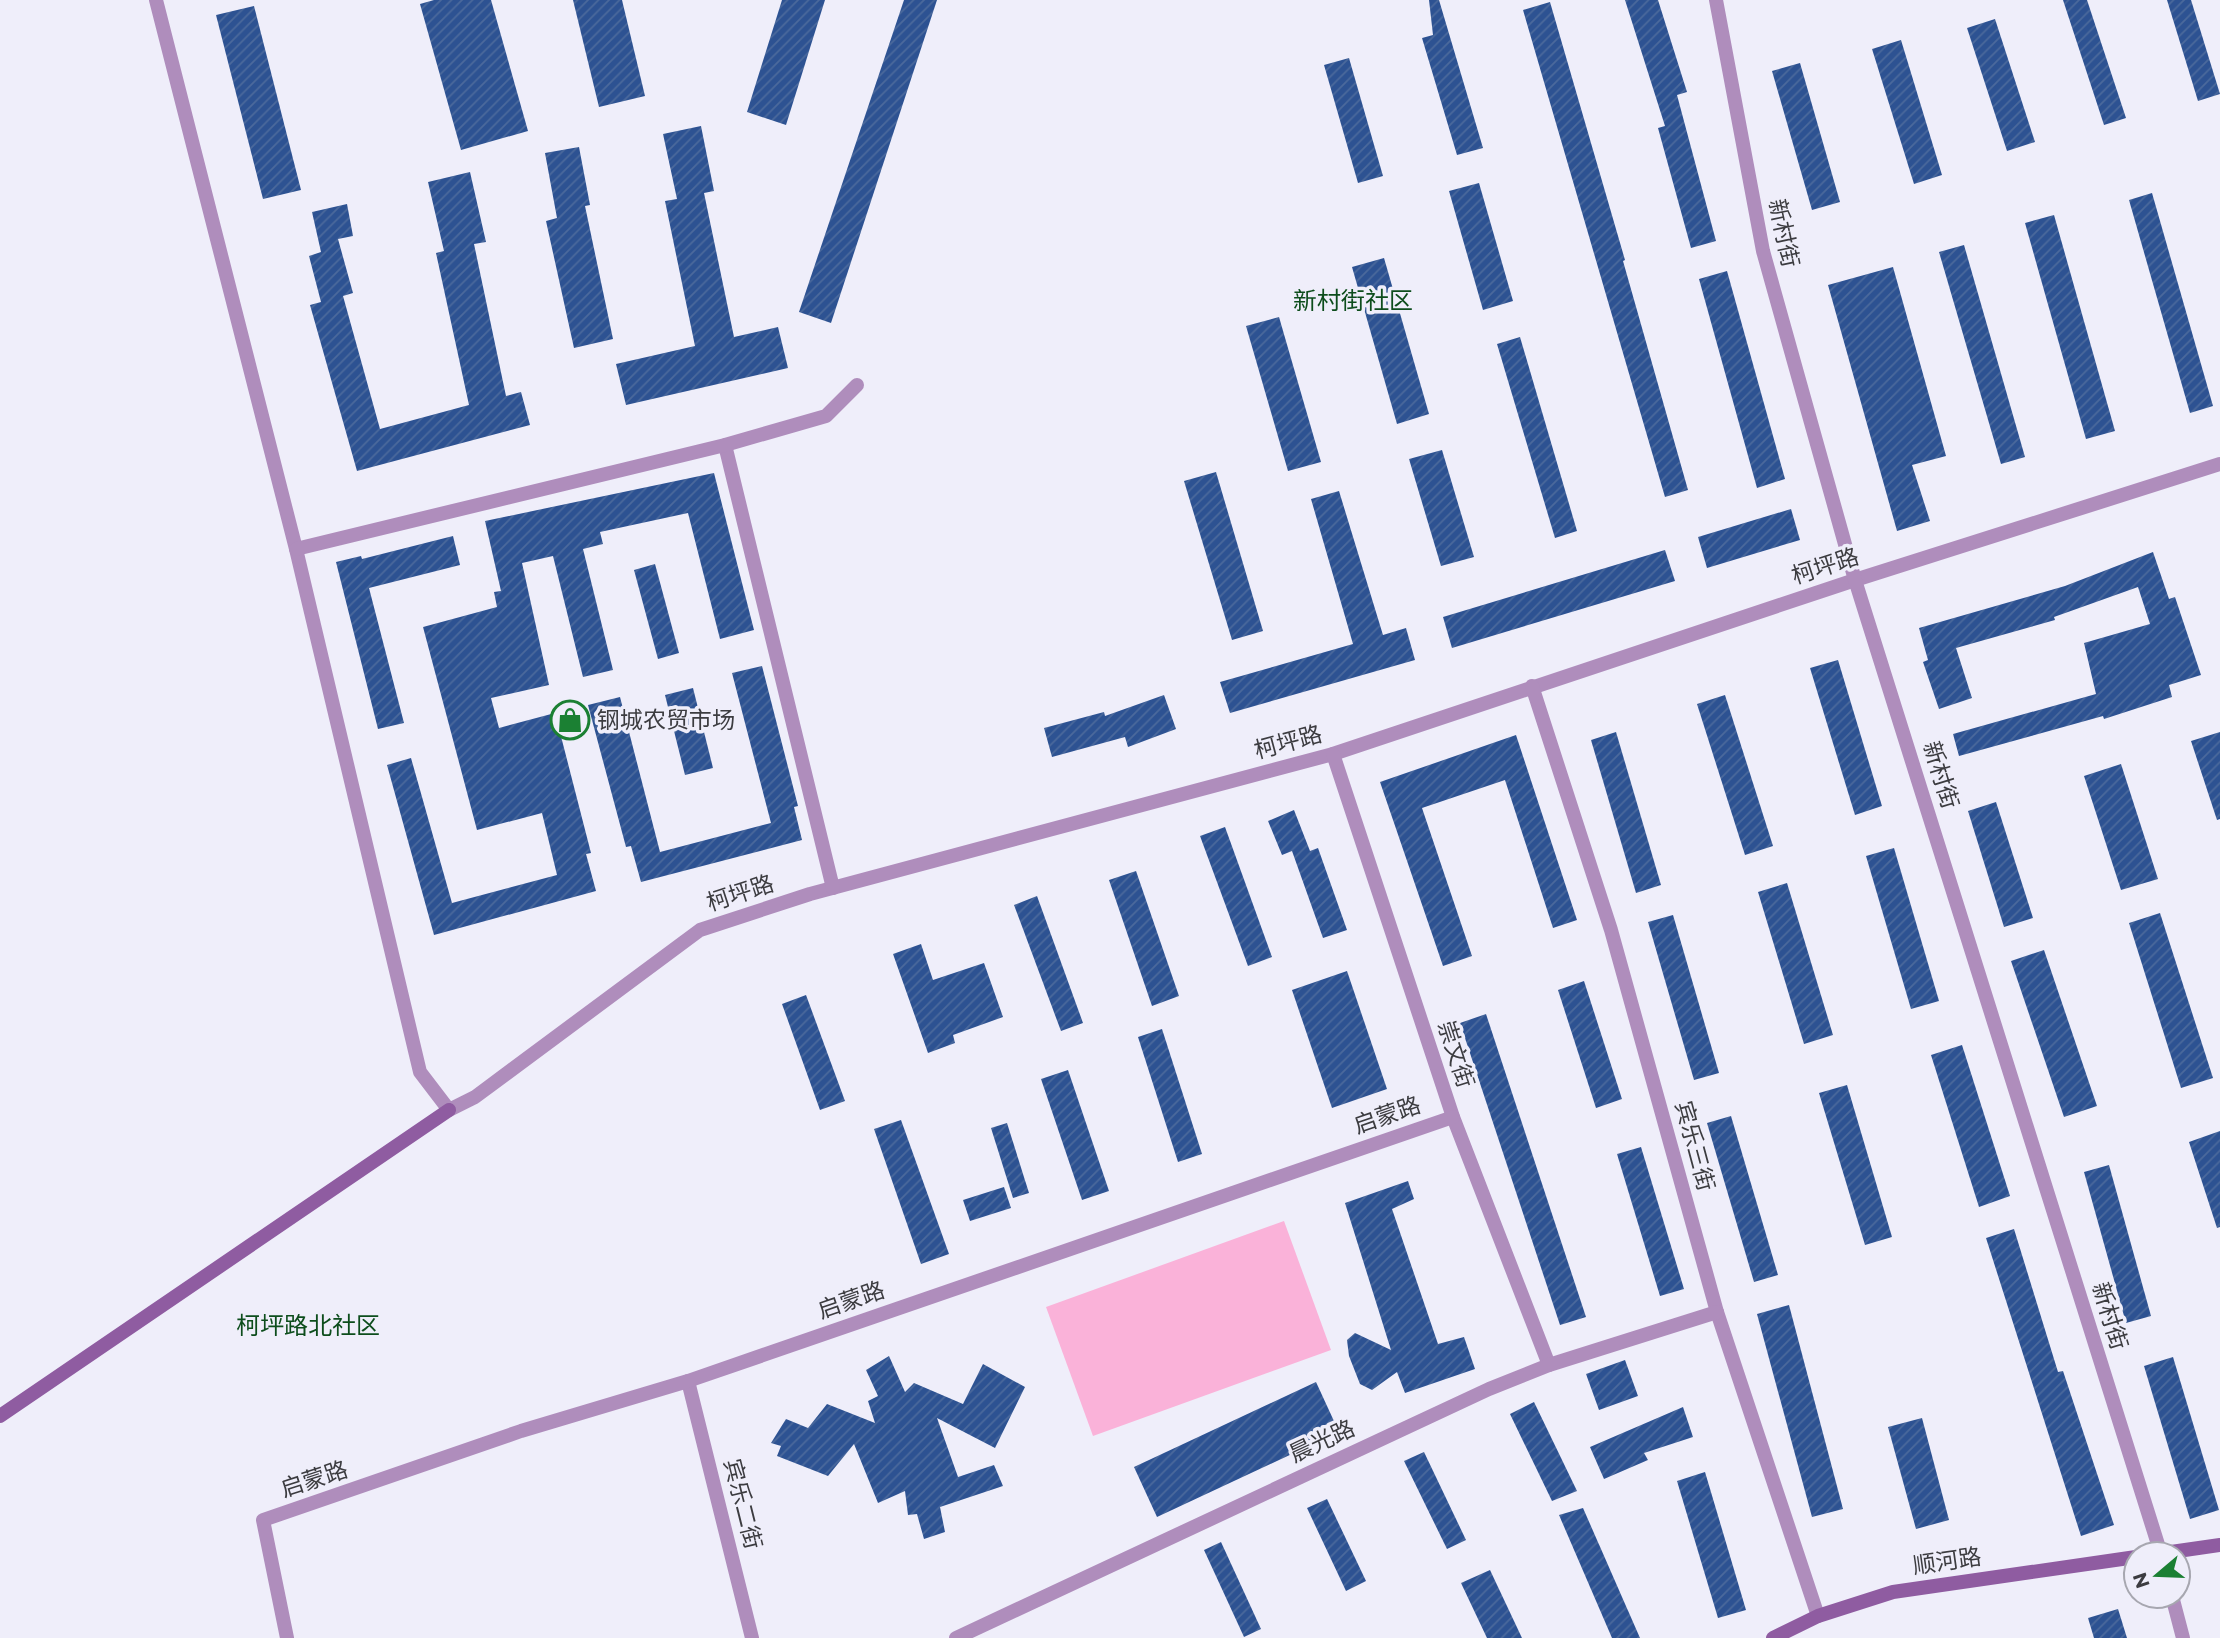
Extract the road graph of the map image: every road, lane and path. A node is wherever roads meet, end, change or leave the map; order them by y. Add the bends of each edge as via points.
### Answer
1 (156, 0) edge
2 (1716, 0) edge
3 (857, 386) dead end
4 (725, 445) junction
5 (2220, 464) edge
6 (296, 549) junction
7 (1855, 580) junction
8 (1531, 686) junction
9 (1333, 754) junction
10 (834, 888) junction
11 (449, 1110) junction
12 (1453, 1116) junction
13 (1717, 1312) junction
14 (1549, 1365) junction
15 (688, 1381) junction
16 (0, 1416) edge
17 (2156, 1540) edge
18 (2220, 1545) edge
19 (2192, 1549) edge
20 (2122, 1559) edge
21 (2176, 1610) edge
22 (1818, 1616) junction
23 (287, 1638) edge
24 (752, 1638) edge
25 (956, 1638) edge
26 (1773, 1638) edge
27 (2183, 1638) edge

1 - 6 street
2 - 7 street, 新村街 via 1763,251
3 - 4 street via 826,416
4 - 6 street
4 - 10 street
5 - 7 street, 柯坪路
6 - 11 street via 420,1072
7 - 8 street, 柯坪路
7 - 17 street, 新村街
8 - 9 street, 柯坪路
8 - 13 street, 宾乐三街 via 1611,930
9 - 10 street, 柯坪路
9 - 12 street, 崇文街
10 - 11 street, 柯坪路 via 700,930 475,1097
11 - 16 street
12 - 14 street, 崇文街
12 - 15 street, 启蒙路
13 - 14 street, 晨光路
13 - 22 street, 宾乐三街
14 - 25 street, 晨光路
15 - 23 street, 启蒙路 via 521,1431 263,1520
15 - 24 street, 宾乐二街
18 - 19 street
20 - 22 street, 顺河路 via 1893,1592
21 - 27 street
22 - 26 street, 顺河路

